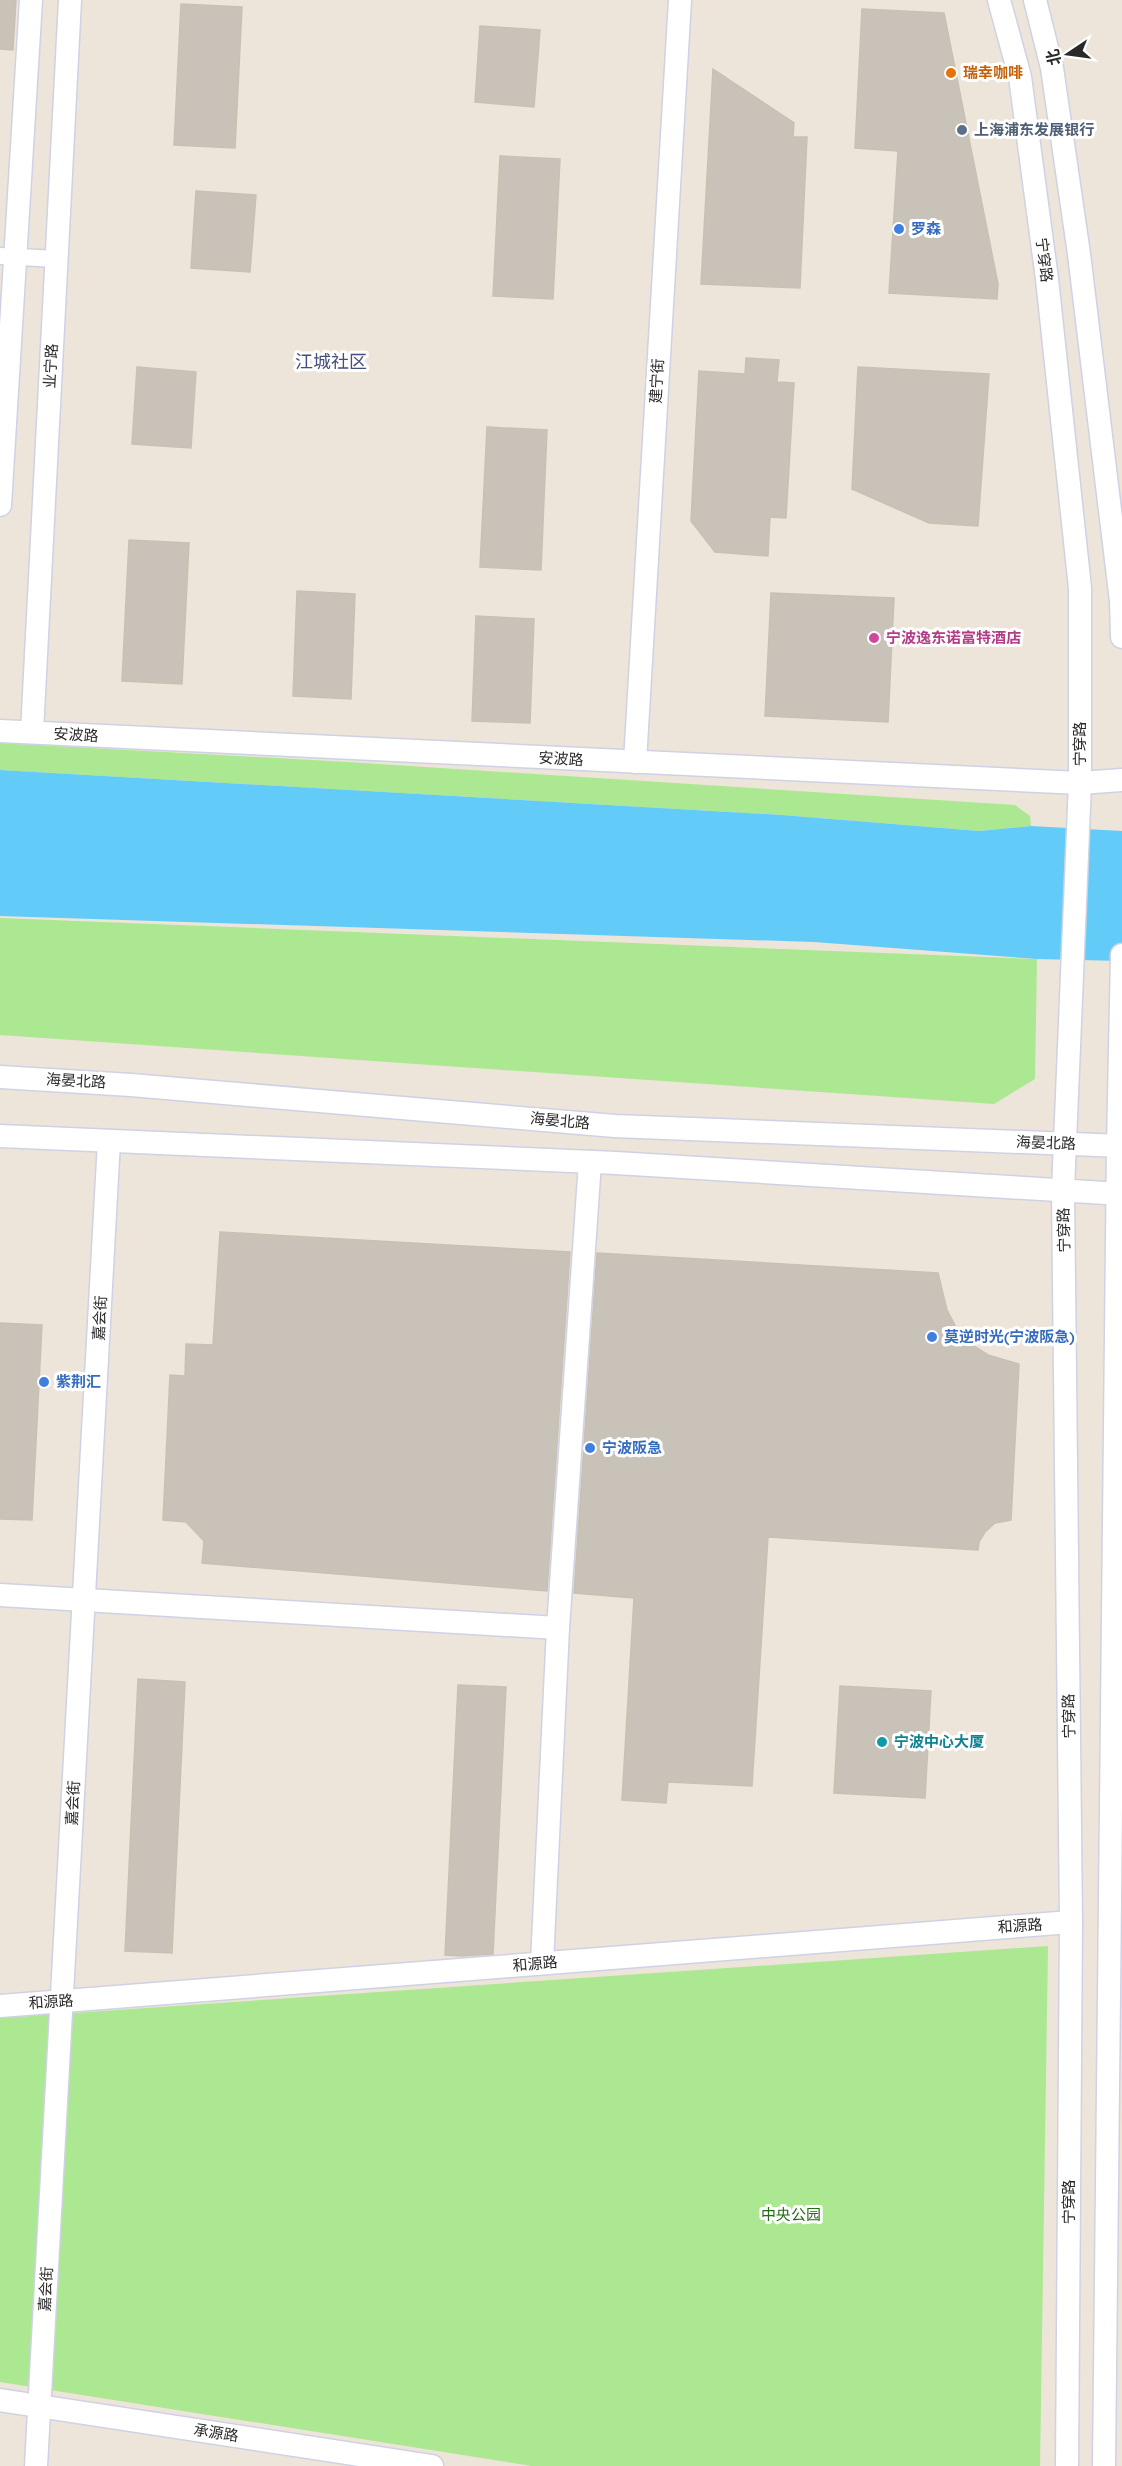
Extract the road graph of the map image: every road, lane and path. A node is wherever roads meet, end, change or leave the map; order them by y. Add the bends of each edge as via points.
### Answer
1 (31, 0) edge
2 (70, 0) edge
3 (680, 0) edge
4 (999, 0) edge
5 (1035, 0) edge
6 (8, 256) edge
7 (57, 259) junction
8 (0, 505) edge
9 (1122, 638) edge
10 (0, 731) edge
11 (32, 732) junction
12 (635, 762) junction
13 (1122, 780) edge
14 (1080, 783) junction
15 (1122, 955) edge
16 (0, 1077) edge
17 (0, 1136) edge
18 (110, 1141) junction
19 (1065, 1144) junction
20 (1120, 1146) edge
21 (591, 1162) junction
22 (1064, 1190) junction
23 (1120, 1194) edge
24 (0, 1595) edge
25 (84, 1600) junction
26 (558, 1628) junction
27 (1071, 1922) junction
28 (542, 1963) junction
29 (62, 2002) junction
30 (0, 2006) edge
31 (0, 2400) edge
32 (40, 2406) junction
33 (36, 2466) edge
34 (432, 2466) edge
35 (1067, 2466) edge
36 (1104, 2466) edge

1 - 6 street
2 - 7 street, 业宁路
3 - 12 street, 建宁街
4 - 14 street, 宁穿路 via 1020,77 1047,279 1080,588
5 - 9 street via 1052,68 1079,254 1121,601
6 - 7 street
6 - 8 street
7 - 11 street, 业宁路
10 - 11 street, 安波路
11 - 12 street, 安波路
12 - 14 street, 安波路
13 - 14 street, 安波路
14 - 19 street, 宁穿路
15 - 20 street
16 - 19 street, 海晏北路 via 615,1126
17 - 18 street
18 - 21 street
18 - 25 street, 嘉会街
19 - 20 street, 海晏北路
19 - 22 street, 宁穿路
20 - 23 street
21 - 22 street
21 - 26 street
22 - 23 street
22 - 27 street, 宁穿路
23 - 36 street
24 - 25 street
25 - 26 street
25 - 29 street, 嘉会街
26 - 28 street
27 - 28 street, 和源路
27 - 35 street, 宁穿路
28 - 29 street, 和源路
29 - 30 street, 和源路
29 - 32 street, 嘉会街
31 - 32 street, 承源路
32 - 33 street, 嘉会街
32 - 34 street, 承源路

